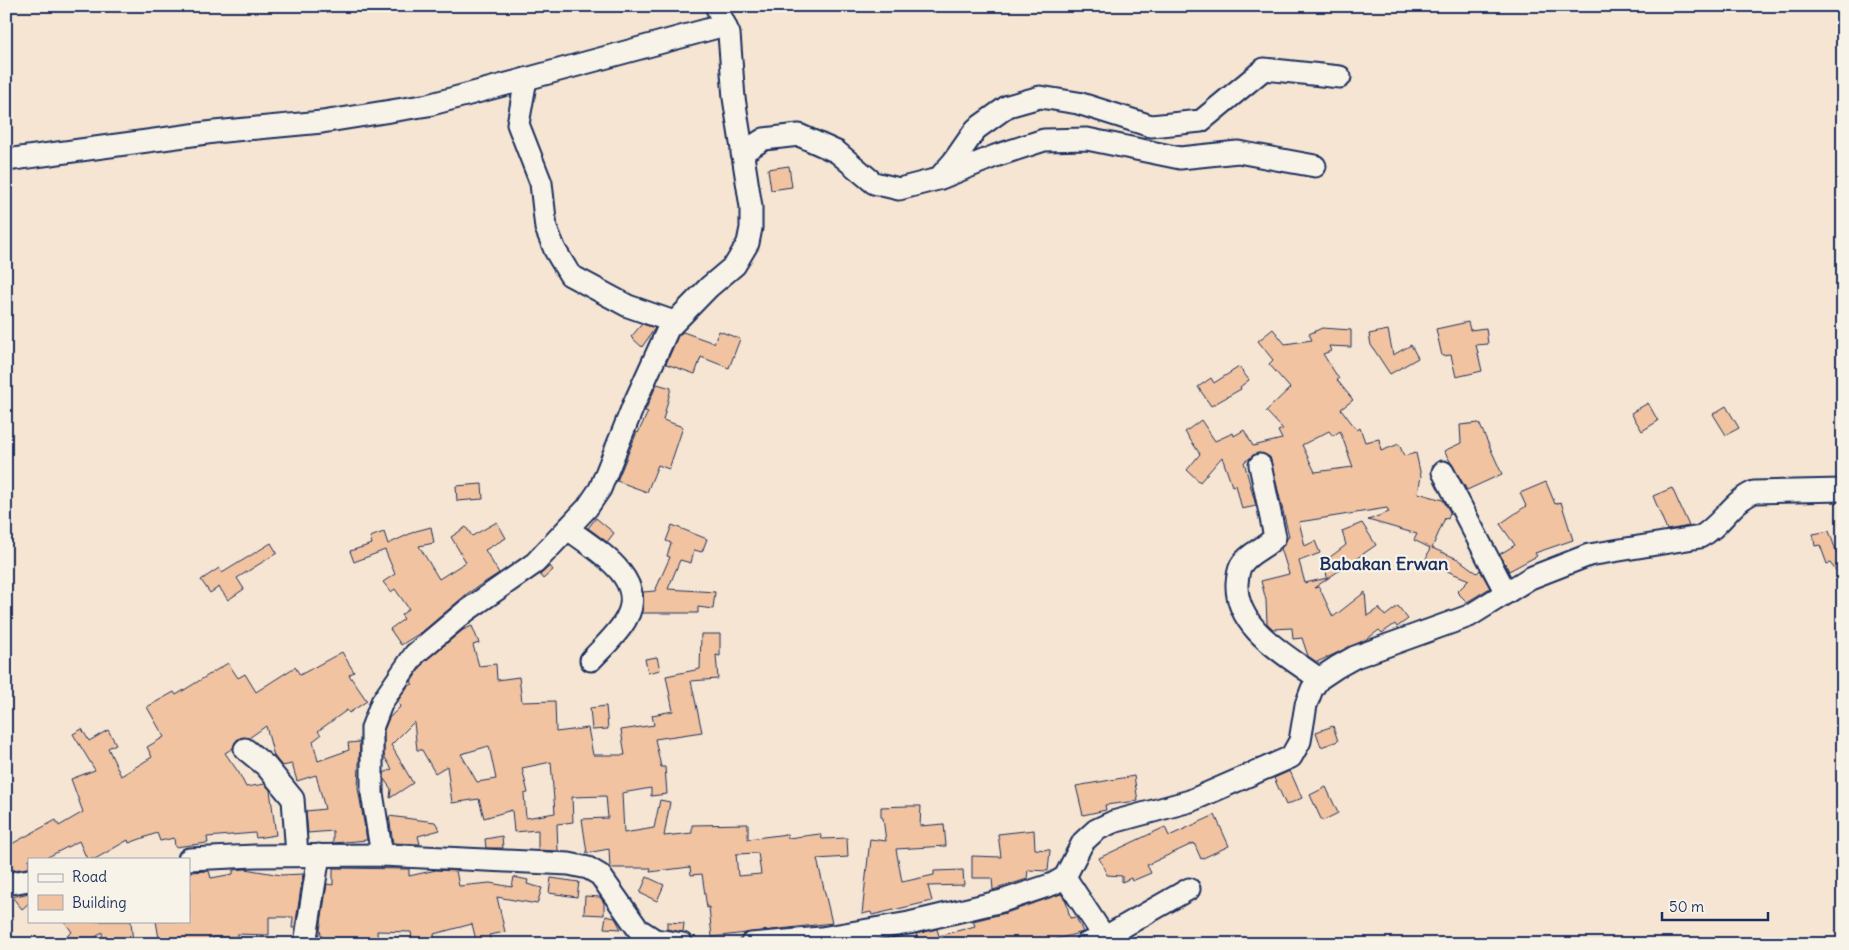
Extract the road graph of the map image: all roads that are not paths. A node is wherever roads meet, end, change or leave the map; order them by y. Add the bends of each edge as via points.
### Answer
1 (721, 15) edge
2 (1340, 77) dead end
3 (526, 79) junction
4 (742, 153) junction
5 (6, 160) edge
6 (1315, 166) dead end
7 (938, 179) junction
8 (674, 322) junction
9 (1260, 465) dead end
10 (1443, 472) dead end
11 (1843, 490) edge
12 (568, 529) junction
13 (1506, 594) junction
14 (591, 660) dead end
15 (1319, 679) junction
16 (245, 749) dead end
17 (297, 855) junction
18 (319, 855) junction
19 (382, 855) junction
20 (190, 859) edge
21 (1065, 877) junction
22 (28, 880) edge
23 (6, 884) edge
24 (1189, 889) dead end
25 (1100, 941) edge
26 (305, 944) edge
27 (682, 944) edge
28 (751, 944) edge

1 - 3 street
1 - 4 street via 729,34
2 - 7 street via 1264,69 1201,122 1151,126 1078,103 1040,96 1008,106 976,129
3 - 5 street via 428,105 322,122 214,132
3 - 8 street via 518,124 541,183 546,228 570,275 628,306
4 - 7 street via 764,139 799,135 837,152 874,183 899,189
4 - 8 street via 751,207 748,243 735,265
6 - 7 street via 1238,152 1180,158 1087,139 1044,140
8 - 12 street via 634,404 600,489
9 - 15 street via 1275,537 1240,566 1237,591 1241,606 1256,630
10 - 13 street
11 - 13 street via 1754,492 1742,497 1708,532 1700,536 1589,554 1530,578
12 - 14 street via 613,562 632,591 626,618
12 - 19 street via 535,563 466,611 415,654 382,702 372,728 372,793
13 - 15 street via 1469,616 1355,657
15 - 21 street via 1306,705 1300,741 1290,757 1190,801 1113,822 1096,830 1083,842
16 - 17 street via 266,766 293,799
17 - 18 street
17 - 20 street
18 - 19 street
18 - 26 street
19 - 27 street via 568,864 588,868 600,875 638,929 655,940
21 - 25 street
21 - 28 street via 1002,901 909,923 821,938
22 - 23 street
24 - 25 street

